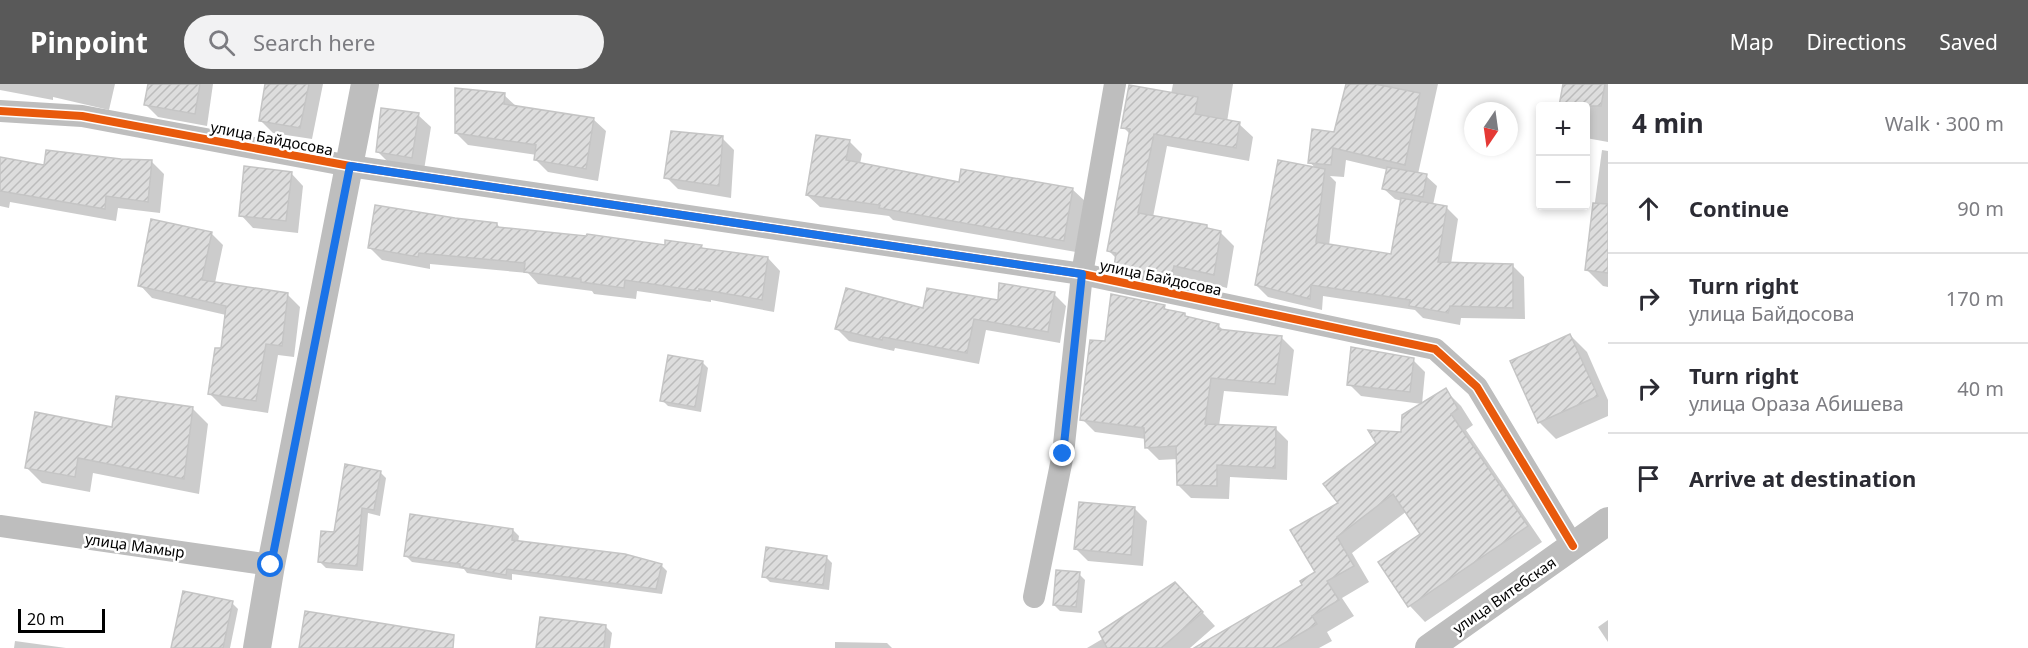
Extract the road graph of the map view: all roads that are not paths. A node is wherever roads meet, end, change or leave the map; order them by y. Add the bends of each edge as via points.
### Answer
1 (365, 84) edge
2 (1115, 84) edge
3 (0, 111) edge
4 (350, 166) junction
5 (1082, 274) junction
6 (1608, 521) edge
7 (0, 526) edge
8 (1573, 546) junction
9 (271, 565) junction
10 (1034, 597) dead end
11 (257, 648) edge
12 (1429, 648) edge

1 - 4 street
2 - 5 street
3 - 4 street, улица Байдосова via 82,116
4 - 5 street, улица Байдосова
4 - 9 street
5 - 8 street, улица Байдосова via 1435,349 1477,387
5 - 10 street via 1063,454
6 - 8 street, улица Витебская
7 - 9 street, улица Мамыр
8 - 12 street, улица Витебская
9 - 11 street

